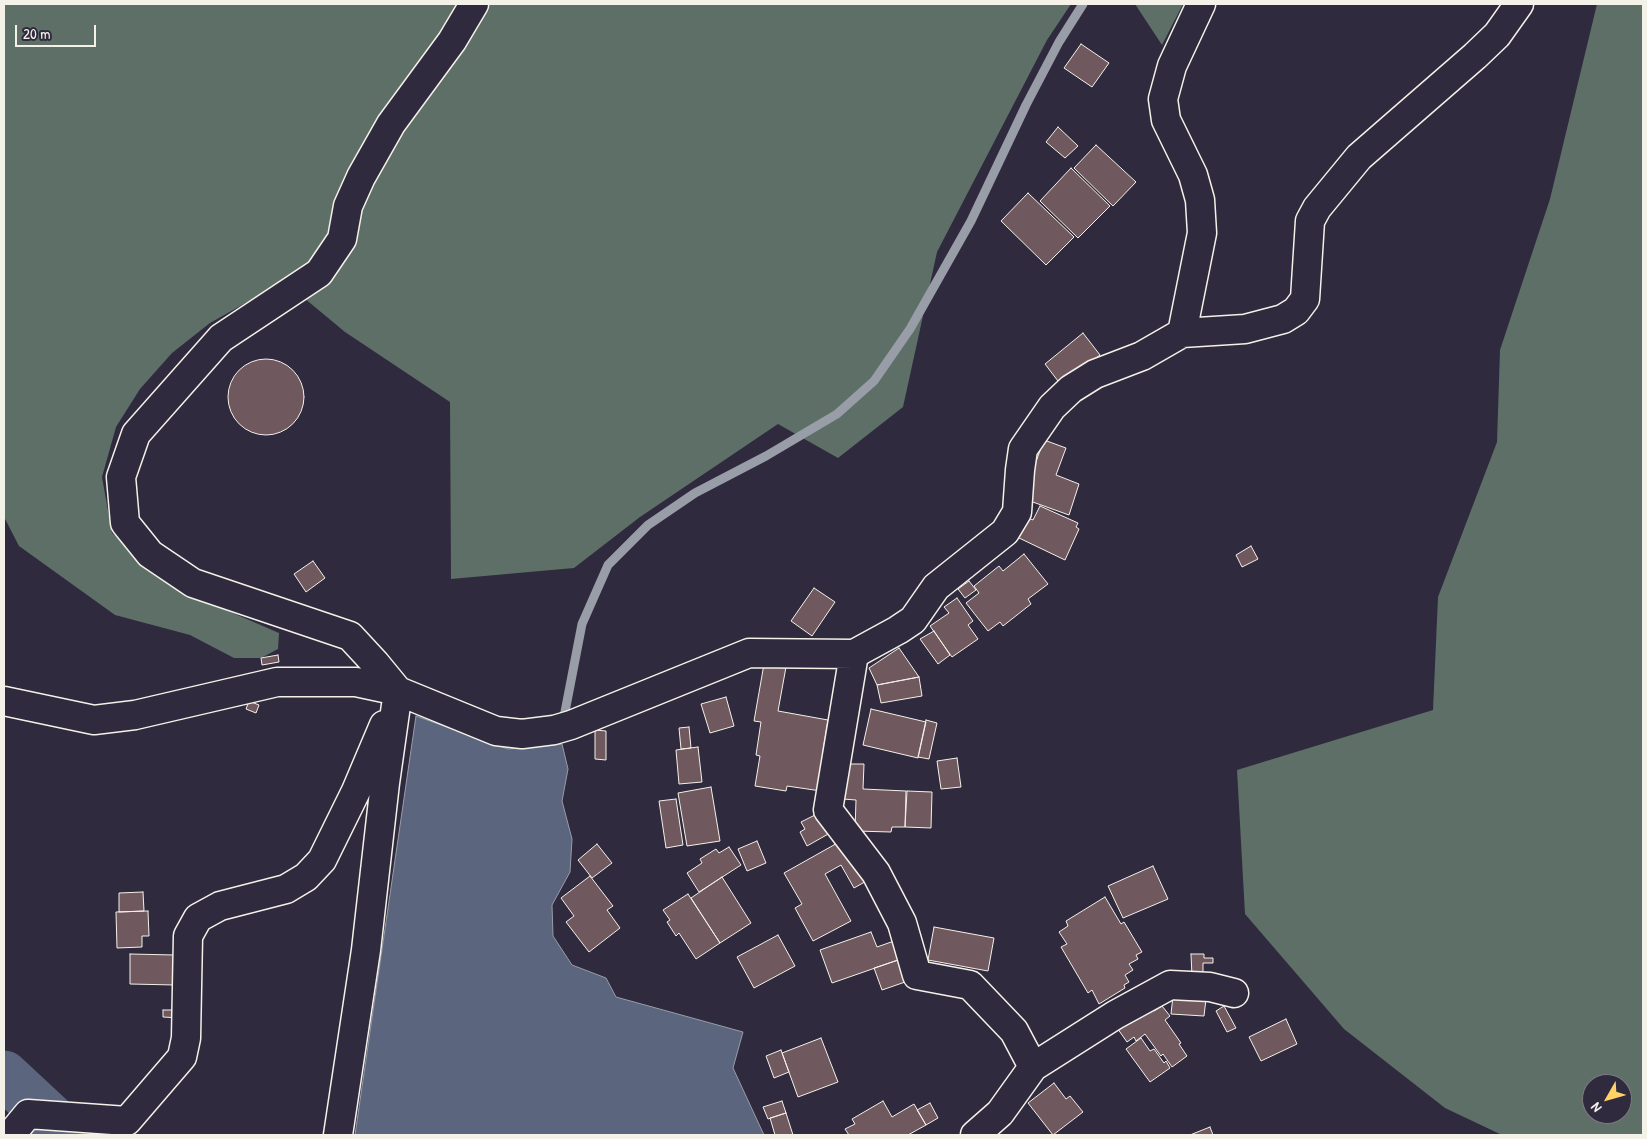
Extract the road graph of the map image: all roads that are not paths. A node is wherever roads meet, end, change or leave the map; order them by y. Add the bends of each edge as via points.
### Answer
1 (474, 4) edge
2 (1200, 4) edge
3 (1519, 4) edge
4 (1182, 333) junction
5 (854, 654) junction
6 (398, 691) junction
7 (4, 701) edge
8 (1234, 993) dead end
9 (1033, 1067) junction
10 (13, 1130) edge
11 (338, 1135) edge
12 (975, 1135) edge

1 - 6 street via 382,139 348,206 342,239 319,273 222,338 136,434 121,477 126,523 150,554 193,583 350,636
2 - 4 street via 1172,66 1164,99 1166,120 1193,175 1200,200 1202,233
3 - 4 street via 1497,35 1359,157 1317,208 1310,221 1306,300 1296,310 1283,318 1246,329
4 - 5 street via 1142,356 1095,374 1071,389 1052,408 1024,449 1017,512 1005,532 936,587 912,620
5 - 6 street via 749,653 562,728 522,734 496,731
5 - 9 street via 828,810 876,873 902,923 917,975 970,986 1014,1031
6 - 7 street via 356,682 277,682 94,720
6 - 10 street via 356,791 322,860 306,877 286,889 220,906 198,918 188,936 186,1038 182,1057 127,1120 28,1114
6 - 11 street via 366,950
8 - 9 street via 1210,987 1170,985 1115,1015
9 - 12 street via 1000,1113

